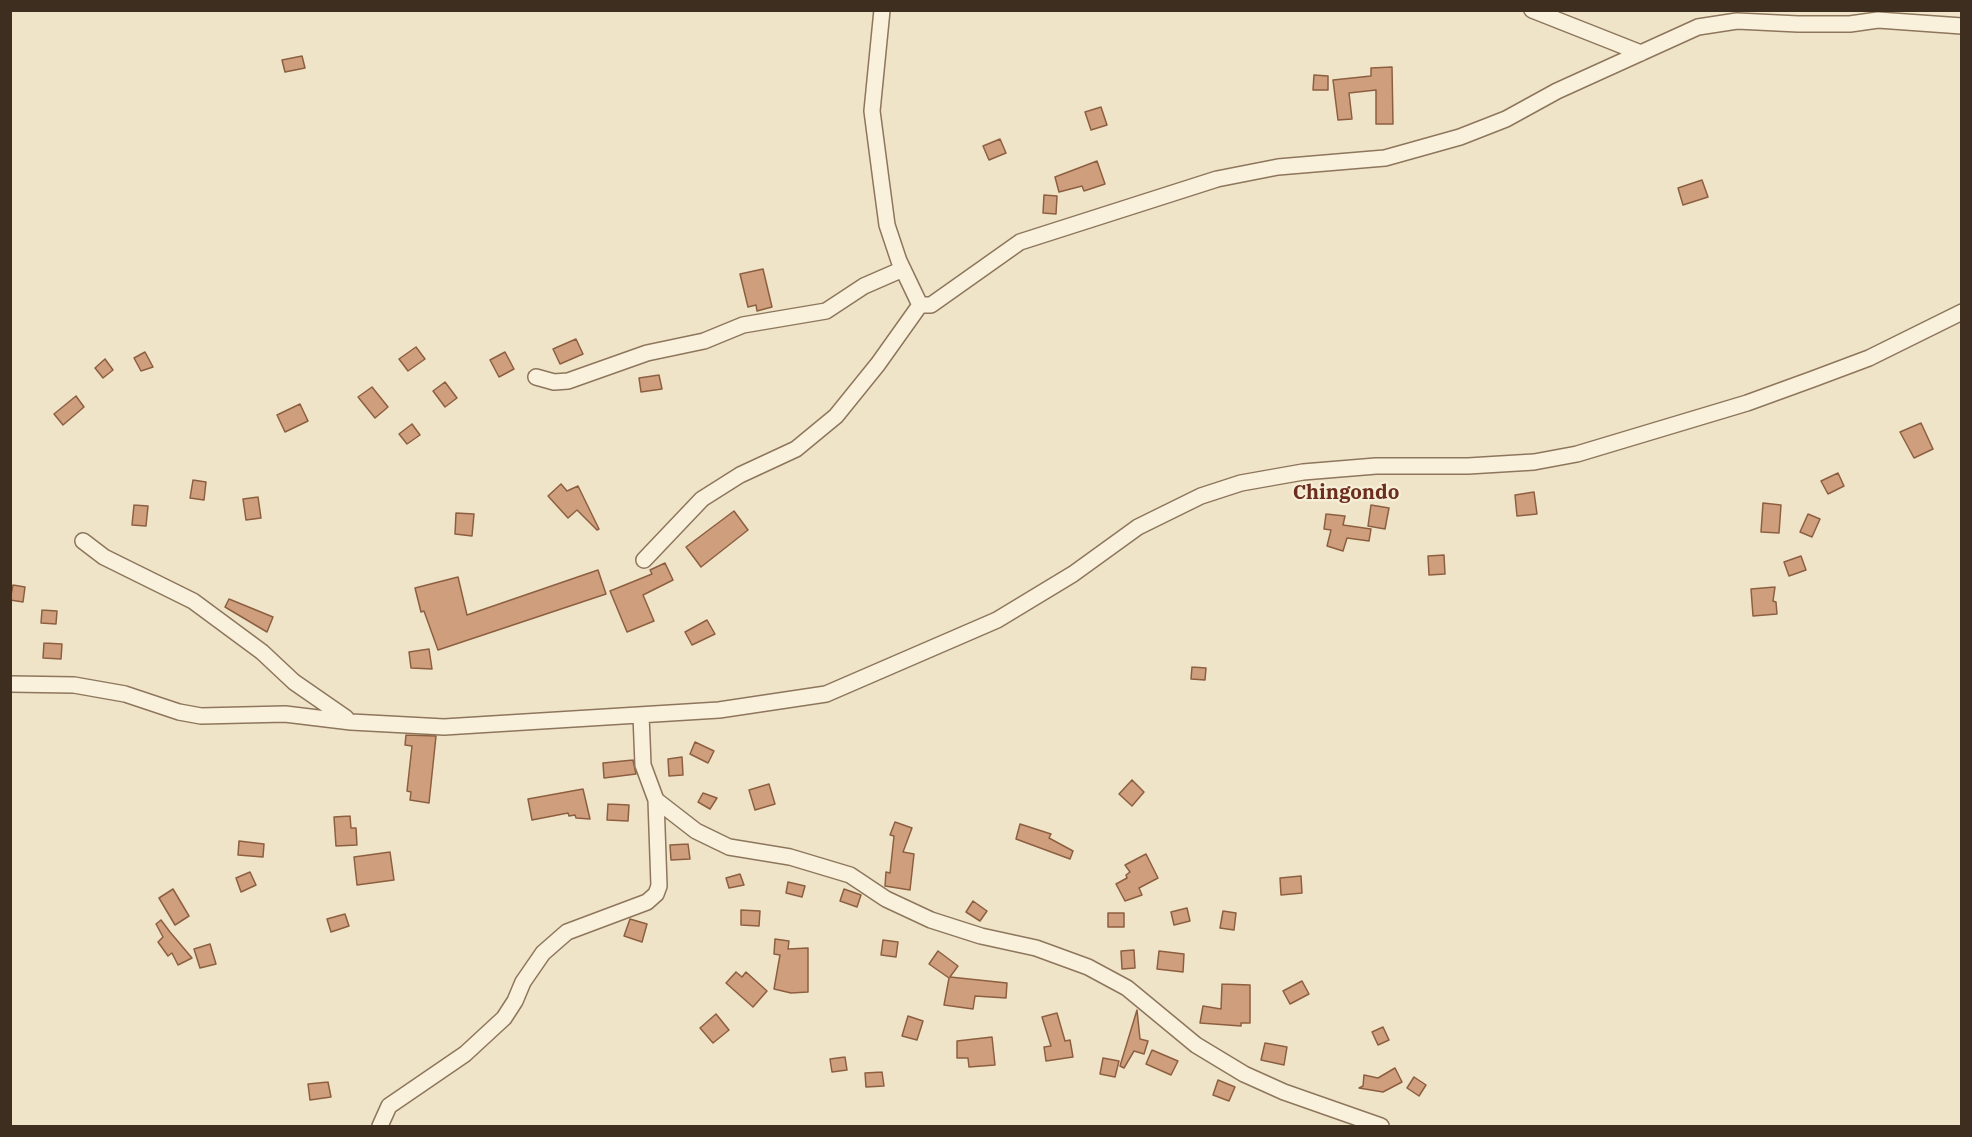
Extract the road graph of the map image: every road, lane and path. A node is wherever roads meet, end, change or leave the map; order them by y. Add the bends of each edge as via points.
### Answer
1 (882, 10) edge
2 (1532, 10) edge
3 (1862, 10) edge
4 (1850, 24) junction
5 (1962, 26) edge
6 (1641, 53) junction
7 (903, 269) junction
8 (920, 305) junction
9 (1962, 312) edge
10 (536, 377) dead end
11 (83, 541) dead end
12 (644, 560) dead end
13 (10, 684) edge
14 (641, 715) junction
15 (351, 722) junction
16 (656, 800) junction
17 (380, 1126) edge
18 (1381, 1126) edge

1 - 7 street via 872,111 887,225
2 - 6 street
3 - 4 street
4 - 5 street via 1878,20
4 - 6 street via 1737,21 1698,27
6 - 8 street via 1557,91 1506,120 1460,137 1385,159 1278,167 1217,179 1020,242 931,305
7 - 8 street
7 - 10 street via 864,286 826,311 743,325 704,341 647,353 568,381
8 - 12 street via 836,416 796,449 740,475 702,499
9 - 14 street via 1869,358 1813,379 1577,454 1512,464 1377,466 1303,472 1241,483 1201,496 1138,528 1073,574 997,620 826,694 719,710
11 - 15 street via 104,557 193,601
13 - 15 street via 74,685 124,694 201,716 285,714
14 - 15 street via 444,727
14 - 16 street via 643,765
16 - 17 street via 656,894 647,902 567,932 543,953 504,1018 465,1054 389,1106
16 - 18 street via 696,831 729,847 790,857 850,875 886,899 931,920 1036,948 1088,967 1127,988 1196,1045 1244,1074

